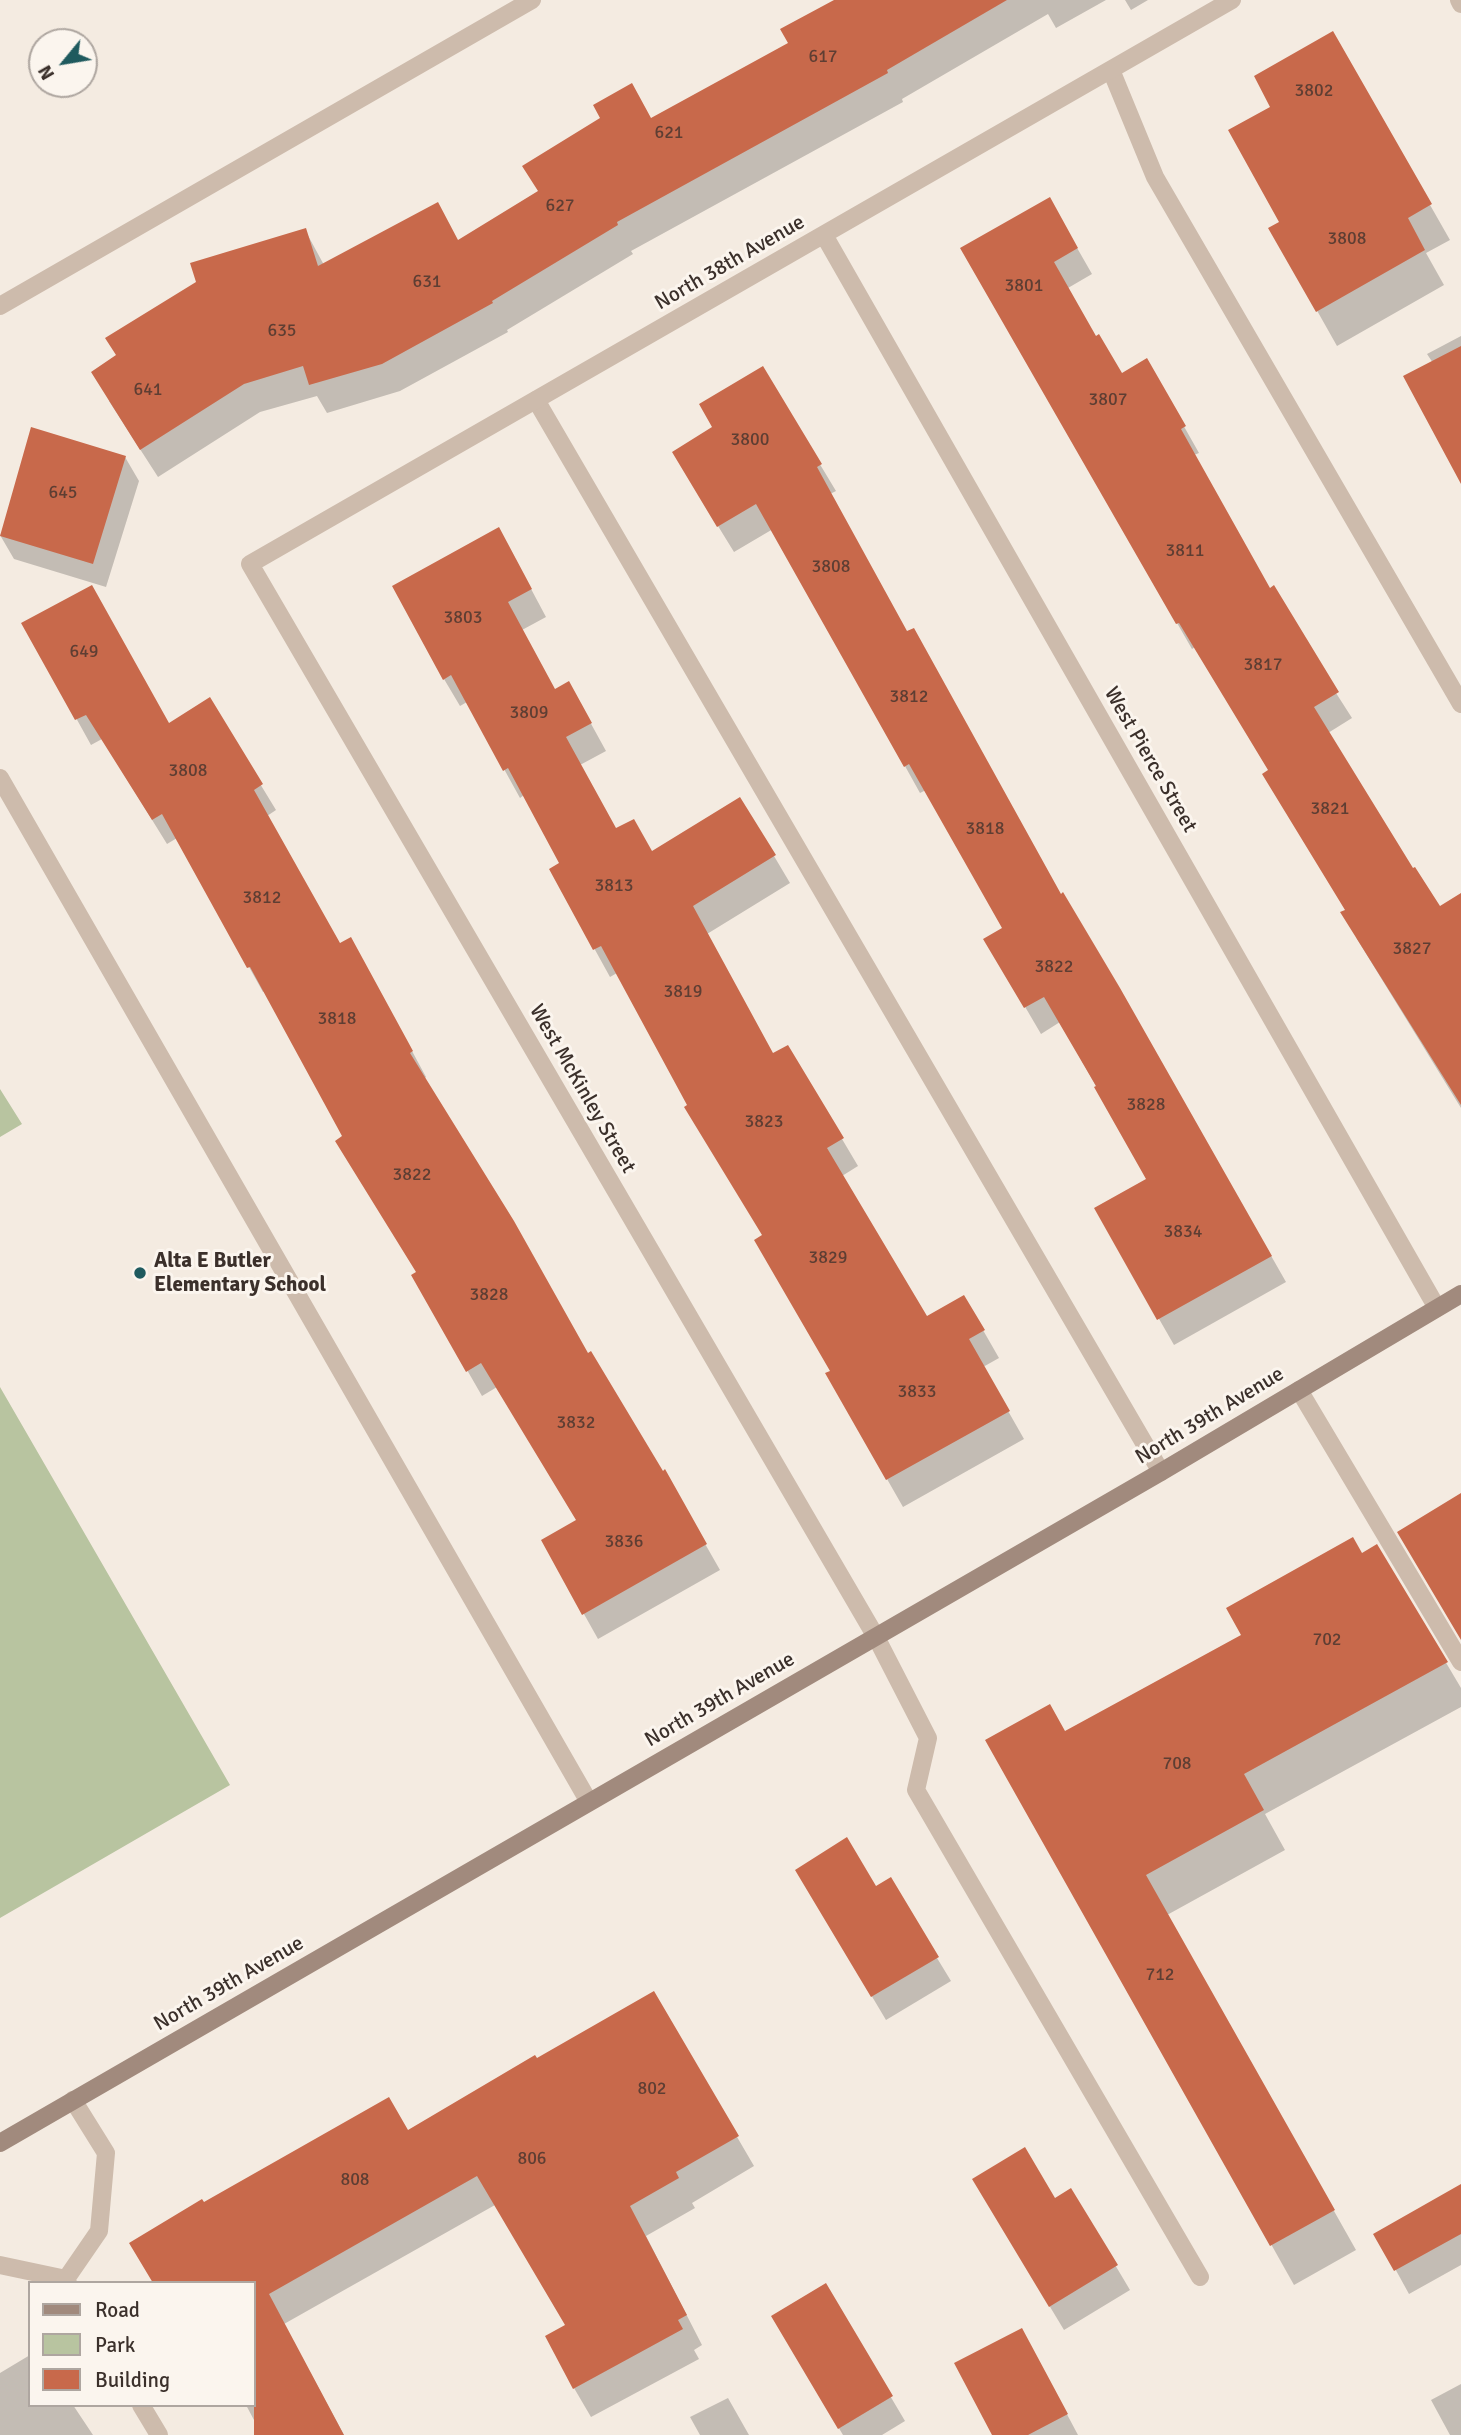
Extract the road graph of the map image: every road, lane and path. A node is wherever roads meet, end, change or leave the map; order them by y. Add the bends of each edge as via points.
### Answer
1 (532, 0) edge
2 (1232, 0) edge
3 (1111, 70) junction
4 (824, 234) junction
5 (0, 306) edge
6 (536, 400) junction
7 (250, 565) joint
8 (1461, 704) edge
9 (0, 778) edge
10 (1461, 1294) edge
11 (1437, 1308) junction
12 (1299, 1390) junction
13 (1161, 1472) junction
14 (876, 1637) junction
15 (1461, 1662) edge
16 (589, 1802) junction
17 (73, 2100) junction
18 (0, 2143) edge
19 (0, 2265) edge
20 (1200, 2277) dead end
21 (67, 2281) edge
22 (142, 2407) edge
23 (159, 2435) edge

1 - 5 street
2 - 3 street, North 38th Avenue
3 - 4 street, North 38th Avenue
3 - 8 street via 1155,177
4 - 6 street, North 38th Avenue
4 - 11 street, West Pierce Street
6 - 7 street, North 38th Avenue
6 - 13 street
7 - 14 street, West McKinley Street
9 - 16 street
10 - 11 street, North 39th Avenue
11 - 12 street, North 39th Avenue
12 - 13 street, North 39th Avenue
12 - 15 street
13 - 14 street, North 39th Avenue
14 - 16 street, North 39th Avenue
14 - 20 street, West McKinley Street via 928,1738 916,1790
16 - 17 street, North 39th Avenue
17 - 18 street, North 39th Avenue
17 - 21 street via 106,2153 99,2231
19 - 21 street
22 - 23 street

